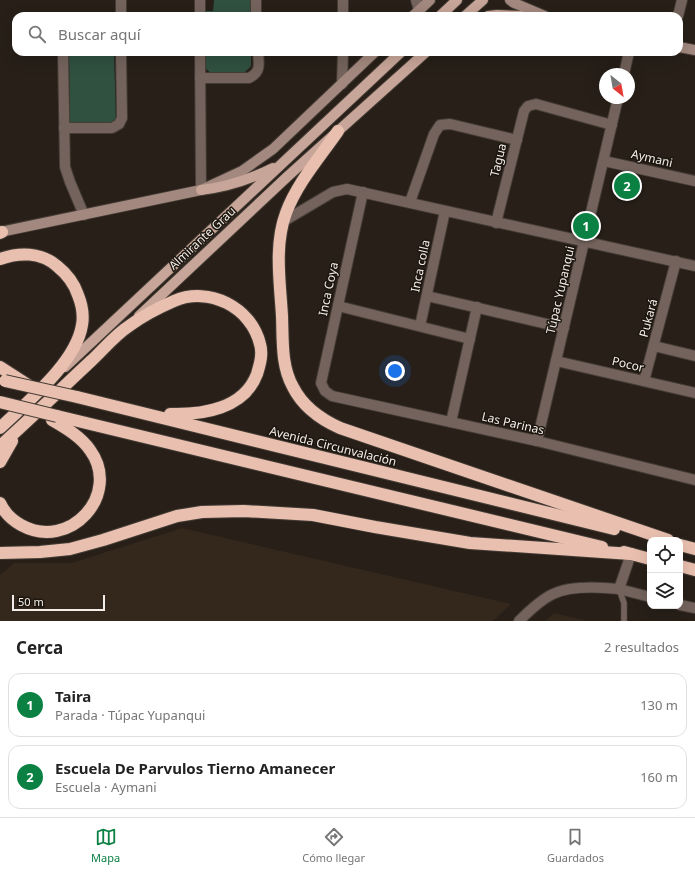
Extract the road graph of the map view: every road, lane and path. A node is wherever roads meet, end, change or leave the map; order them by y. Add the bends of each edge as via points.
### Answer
1 (121, 0) edge
2 (200, 0) edge
3 (256, 0) edge
4 (343, 0) edge
5 (416, 0) edge
6 (430, 0) edge
7 (457, 0) edge
8 (483, 0) edge
9 (510, 0) edge
10 (682, 0) edge
11 (121, 12) edge
12 (200, 12) edge
13 (256, 12) edge
14 (343, 12) edge
15 (416, 12) edge
16 (417, 12) edge
17 (444, 12) edge
18 (470, 12) edge
19 (535, 12) edge
20 (679, 12) edge
21 (683, 48) edge
22 (695, 50) edge
23 (63, 56) edge
24 (121, 56) edge
25 (200, 56) edge
26 (258, 56) edge
27 (343, 56) edge
28 (371, 56) edge
29 (392, 56) edge
30 (422, 56) edge
31 (628, 56) edge
32 (625, 68) edge
33 (200, 78) junction
34 (342, 84) junction
35 (617, 104) edge
36 (612, 125) junction
37 (64, 128) junction
38 (338, 131) junction
39 (517, 140) junction
40 (286, 160) junction
41 (604, 161) junction
42 (695, 181) edge
43 (201, 190) junction
44 (363, 192) junction
45 (410, 202) junction
46 (445, 211) junction
47 (84, 215) junction
48 (284, 221) junction
49 (496, 223) junction
50 (1, 232) edge
51 (585, 241) junction
52 (0, 259) edge
53 (676, 261) junction
54 (695, 266) edge
55 (426, 296) junction
56 (338, 306) junction
57 (477, 307) junction
58 (128, 326) junction
59 (420, 326) junction
60 (564, 328) junction
61 (470, 339) junction
62 (654, 346) junction
63 (695, 356) edge
64 (556, 361) junction
65 (0, 367) edge
66 (5, 379) edge
67 (644, 381) junction
68 (37, 387) junction
69 (325, 391) joint
70 (695, 393) edge
71 (0, 402) edge
72 (144, 413) junction
73 (54, 418) junction
74 (451, 422) junction
75 (25, 424) junction
76 (0, 428) edge
77 (537, 441) junction
78 (0, 446) edge
79 (0, 462) edge
80 (695, 480) edge
81 (0, 503) edge
82 (648, 537) edge
83 (659, 537) edge
84 (0, 553) edge
85 (631, 554) junction
86 (647, 558) edge
87 (683, 567) edge
88 (695, 570) edge
89 (619, 589) junction
90 (647, 596) edge
91 (683, 605) edge
92 (695, 608) edge
93 (519, 621) edge
94 (624, 621) edge

1 - 11 street
2 - 12 street
3 - 13 street
4 - 14 street
5 - 15 street
6 - 16 street
7 - 17 main road
8 - 18 main road
9 - 19 street
10 - 20 street
21 - 22 street
23 - 37 street
24 - 37 street via 122,118 119,124 112,128
25 - 33 street
26 - 33 street via 259,68 255,75 249,78
27 - 34 street
28 - 34 street
29 - 40 main road, Almirante Grau
30 - 38 main road, Almirante Grau
31 - 32 street
33 - 43 street
34 - 43 street via 288,136 257,161
35 - 36 street, Túpac Yupanqui
36 - 39 street, Tagua via 536,104 528,106 524,111
36 - 41 street, Túpac Yupanqui
37 - 47 street via 65,167
38 - 48 highway via 296,191
38 - 58 main road, Almirante Grau
39 - 45 street via 450,124 440,125 434,134
39 - 49 street, Tagua
40 - 43 main road via 245,181
40 - 68 main road, Almirante Grau
41 - 42 street, Aymani
41 - 51 street, Túpac Yupanqui
43 - 47 street
44 - 45 street
44 - 48 street via 347,189 333,192
44 - 56 street, Inca Coya
45 - 46 street
46 - 49 street
46 - 55 street, Inca colla
47 - 50 street
48 - 83 highway via 279,256 284,361 292,387 302,402 317,416 355,434
49 - 51 street
51 - 53 street
51 - 60 street, Túpac Yupanqui
52 - 68 highway via 24,254 52,262 72,281 80,299 83,315 78,337 66,359
53 - 54 street
53 - 62 street, Pukará
55 - 57 street
55 - 59 street, Inca colla
56 - 59 street
56 - 69 street, Inca Coya via 321,383
57 - 60 street
57 - 61 street
58 - 72 highway via 174,301 189,296 203,296 220,300 236,308 252,326 260,343 261,361 251,386 228,405 195,414
58 - 75 highway, Almirante Grau
59 - 61 street
60 - 64 street, Túpac Yupanqui
61 - 74 street
62 - 63 street, Pocor
62 - 67 street, Pukará
64 - 67 street, Pocor
64 - 77 street, Túpac Yupanqui
65 - 66 highway
66 - 68 highway, Avenida Circunvalación, bridge
67 - 70 street, Pocor
68 - 72 highway, Avenida Circunvalación, bridge
68 - 76 highway, Almirante Grau
69 - 74 street, Las Parinas via 332,396
71 - 73 highway, bridge
72 - 82 highway, Avenida Circunvalación
73 - 81 highway via 86,445 98,464 99,488 89,510 69,528 45,532 18,523
73 - 85 highway
74 - 77 street, Las Parinas
75 - 78 highway, Almirante Grau
75 - 79 highway
77 - 80 street, Las Parinas
84 - 85 highway via 70,549 177,516 202,512 251,511 313,514 470,543
85 - 86 highway
85 - 89 street
87 - 88 highway
89 - 90 street
89 - 93 street via 577,588 554,594
89 - 94 lane via 624,603
91 - 92 street

